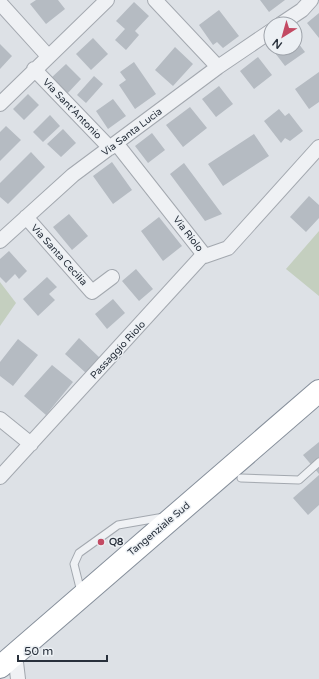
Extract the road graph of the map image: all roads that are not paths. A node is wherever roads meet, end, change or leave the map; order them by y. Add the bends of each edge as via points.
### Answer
1 (107, 0) edge
2 (155, 0) edge
3 (311, 0) edge
4 (0, 3) edge
5 (293, 16) edge
6 (263, 36) edge
7 (48, 56) junction
8 (218, 67) junction
9 (34, 69) junction
10 (1, 102) edge
11 (113, 146) junction
12 (319, 147) edge
13 (26, 217) junction
14 (0, 241) edge
15 (203, 255) junction
16 (112, 277) dead end
17 (319, 391) edge
18 (319, 411) edge
19 (0, 419) edge
20 (31, 444) junction
21 (319, 462) edge
22 (0, 477) edge
23 (241, 478) junction
24 (176, 515) junction
25 (140, 545) junction
26 (78, 600) junction
27 (8, 660) edge
28 (18, 679) edge

1 - 7 street
2 - 8 street
3 - 5 street
4 - 7 street
6 - 8 street, Via Santa Lucia
7 - 9 street
8 - 11 street, Via Santa Lucia
9 - 10 street
9 - 11 street, Via Sant'Antonio
11 - 13 street, Via Santa Lucia via 73,175
11 - 15 street, Via Riolo
12 - 15 street, Via Riolo via 228,248
13 - 14 street, Via Santa Lucia
13 - 16 street, Via Santa Cecilia via 92,292
15 - 20 street, Passaggio Riolo
17 - 24 highway, Tangenziale Sud
18 - 23 highway
19 - 20 street
20 - 22 street, Passaggio Riolo
21 - 23 lane via 299,480
23 - 25 highway
24 - 25 highway, Tangenziale Sud
24 - 26 lane via 118,525 79,553 74,564 81,591
25 - 26 highway, Tangenziale Sud
26 - 27 highway, Tangenziale Sud
27 - 28 street

